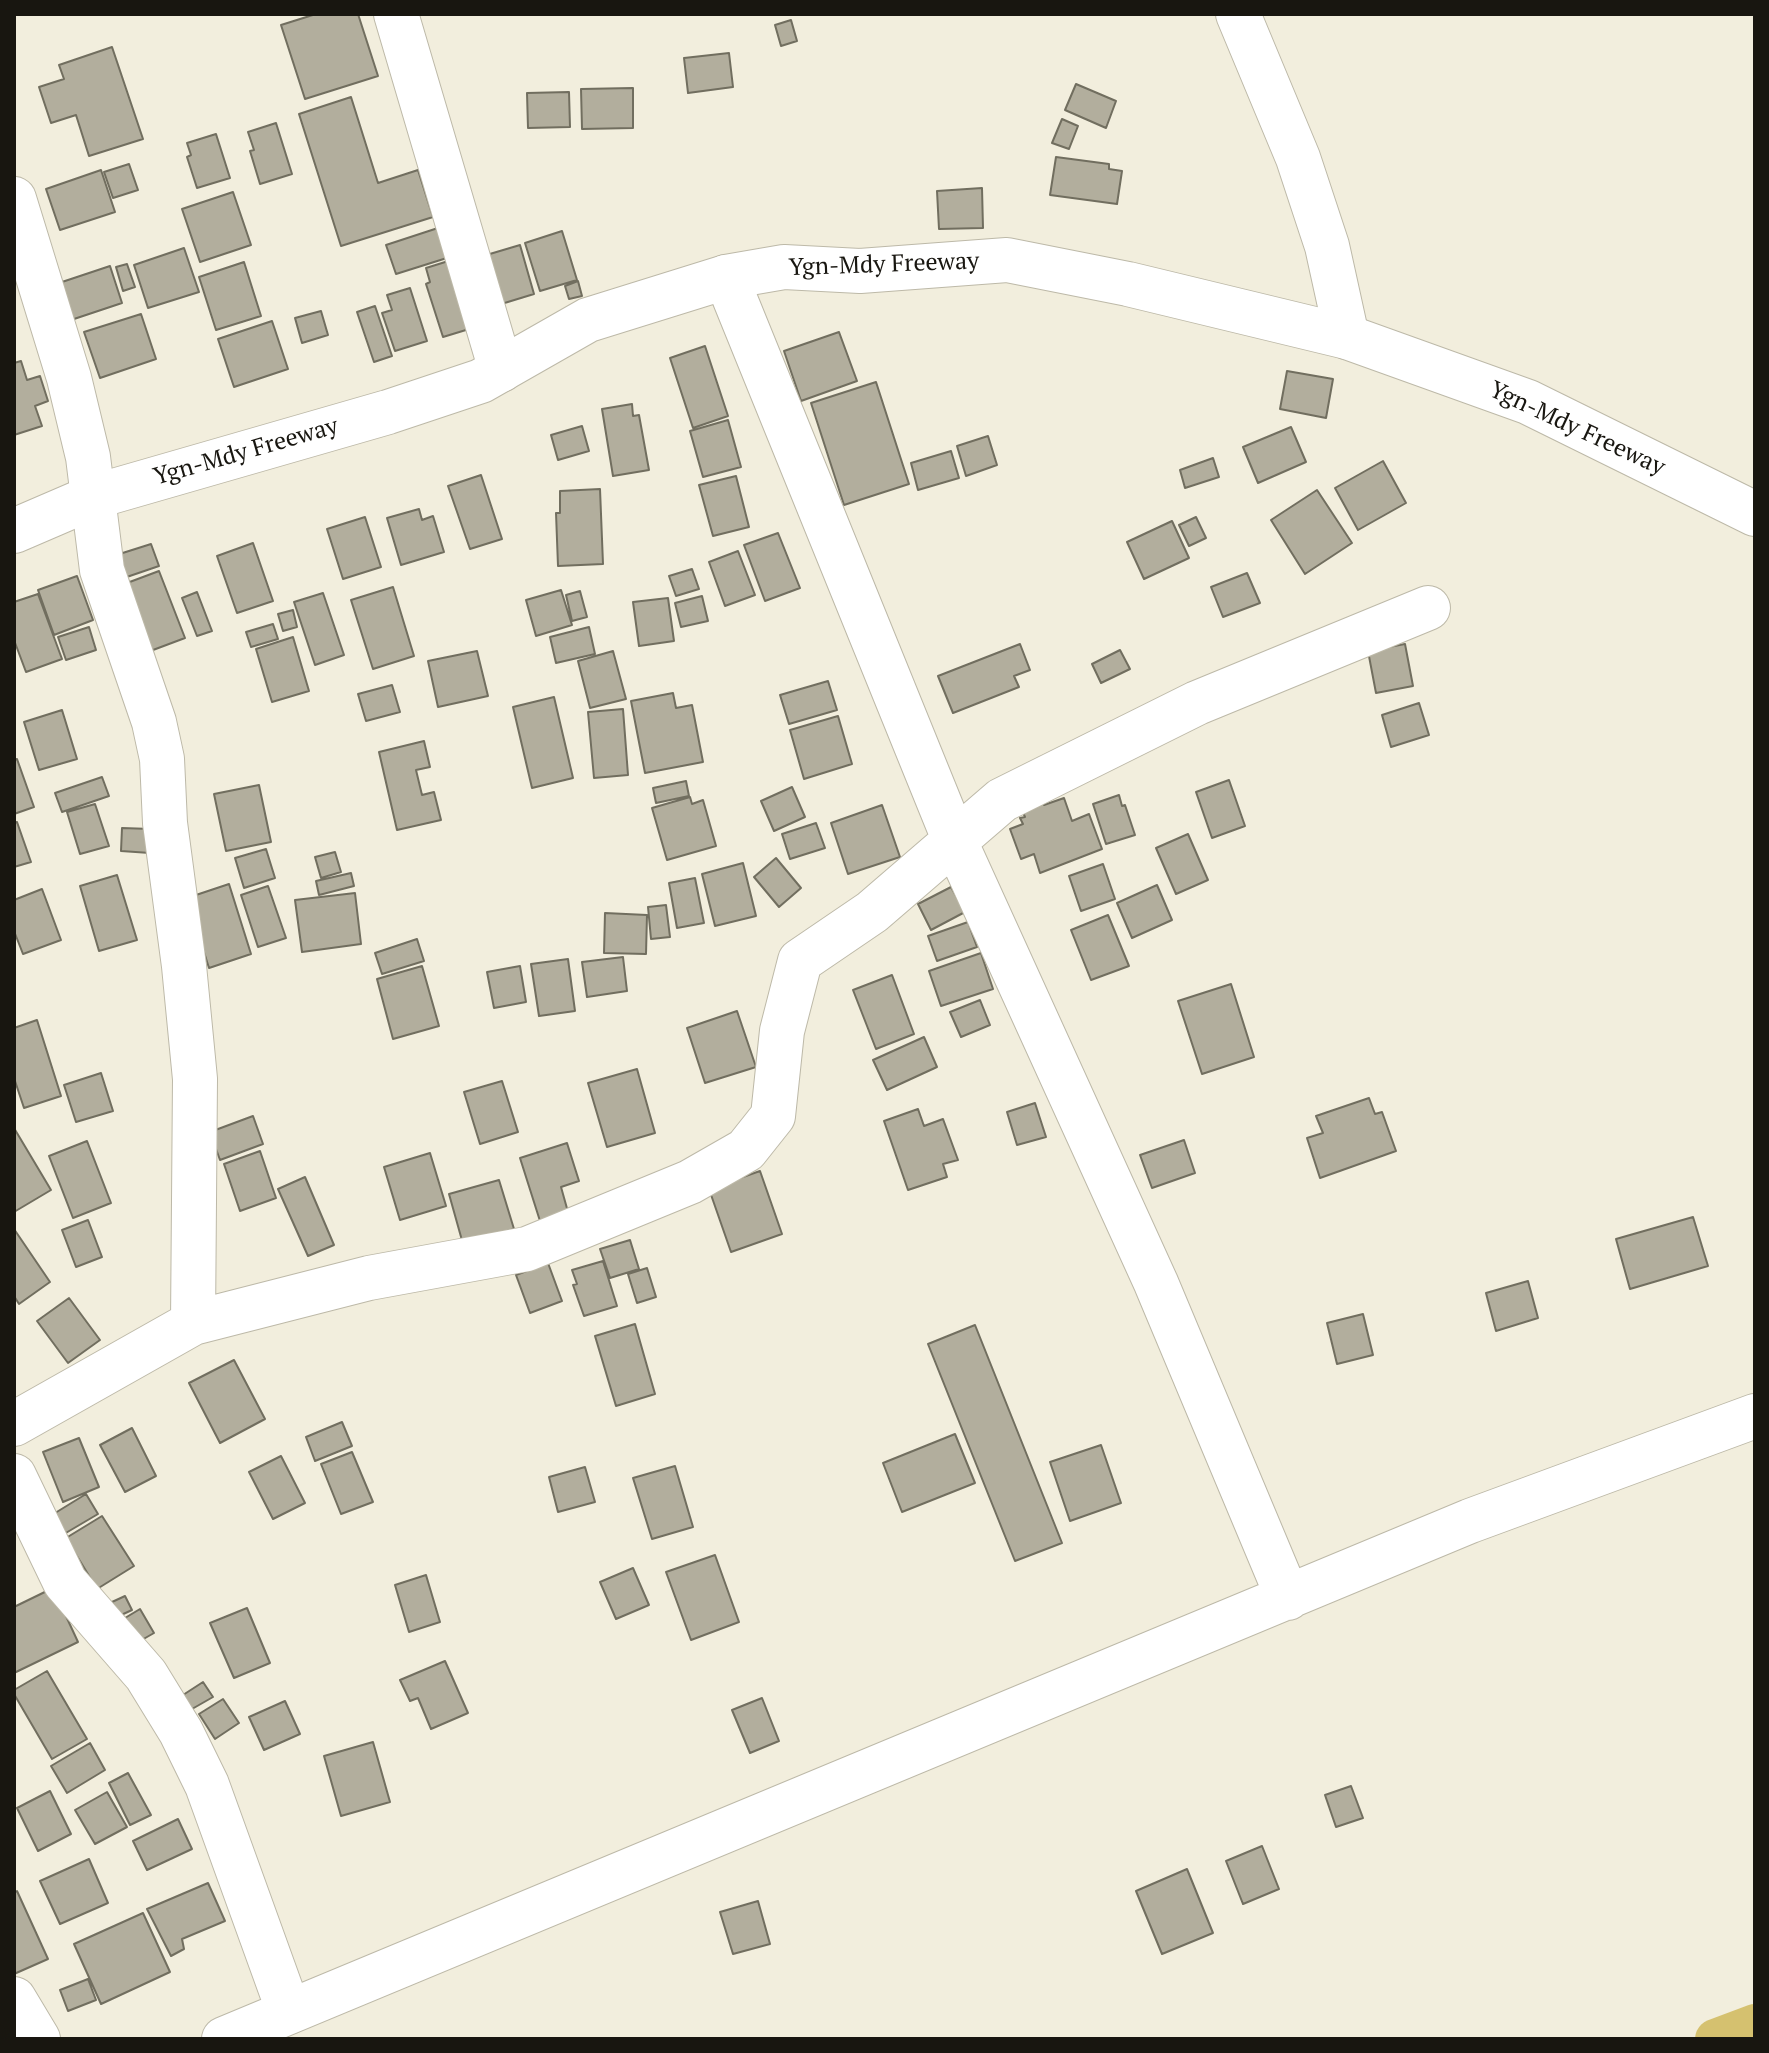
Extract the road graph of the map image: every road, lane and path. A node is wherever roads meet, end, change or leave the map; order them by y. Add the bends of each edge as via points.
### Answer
1 (396, 14) edge
2 (1238, 14) edge
3 (14, 199) edge
4 (726, 277) junction
5 (1347, 337) junction
6 (501, 370) junction
7 (93, 497) junction
8 (1755, 514) edge
9 (14, 531) edge
10 (1428, 608) dead end
11 (954, 839) junction
12 (193, 1323) junction
13 (1755, 1416) edge
14 (14, 1424) edge
15 (14, 1476) edge
16 (1288, 1598) junction
17 (14, 1999) edge
18 (289, 2012) junction
19 (38, 2039) edge
20 (224, 2039) edge

1 - 6 street
2 - 5 street via 1298,158 1327,246
3 - 7 street via 69,378
4 - 5 street, Ygn-Mdy Freeway via 784,267 860,271 1007,260
4 - 6 street, Ygn-Mdy Freeway via 588,320
4 - 11 street
5 - 8 street, Ygn-Mdy Freeway via 1528,402
6 - 7 street, Ygn-Mdy Freeway via 388,412
7 - 9 street, Ygn-Mdy Freeway
7 - 12 street via 102,570 162,759 195,1079
10 - 11 street via 1197,703 1099,750 1002,800
11 - 12 street via 872,912 800,961 782,1031 773,1116 746,1150 690,1182 527,1249 369,1278
11 - 16 street via 1156,1283
12 - 14 street
13 - 16 street via 1470,1521
15 - 18 street via 65,1582 146,1675 181,1732 207,1785
16 - 18 street
17 - 19 street
18 - 20 street

